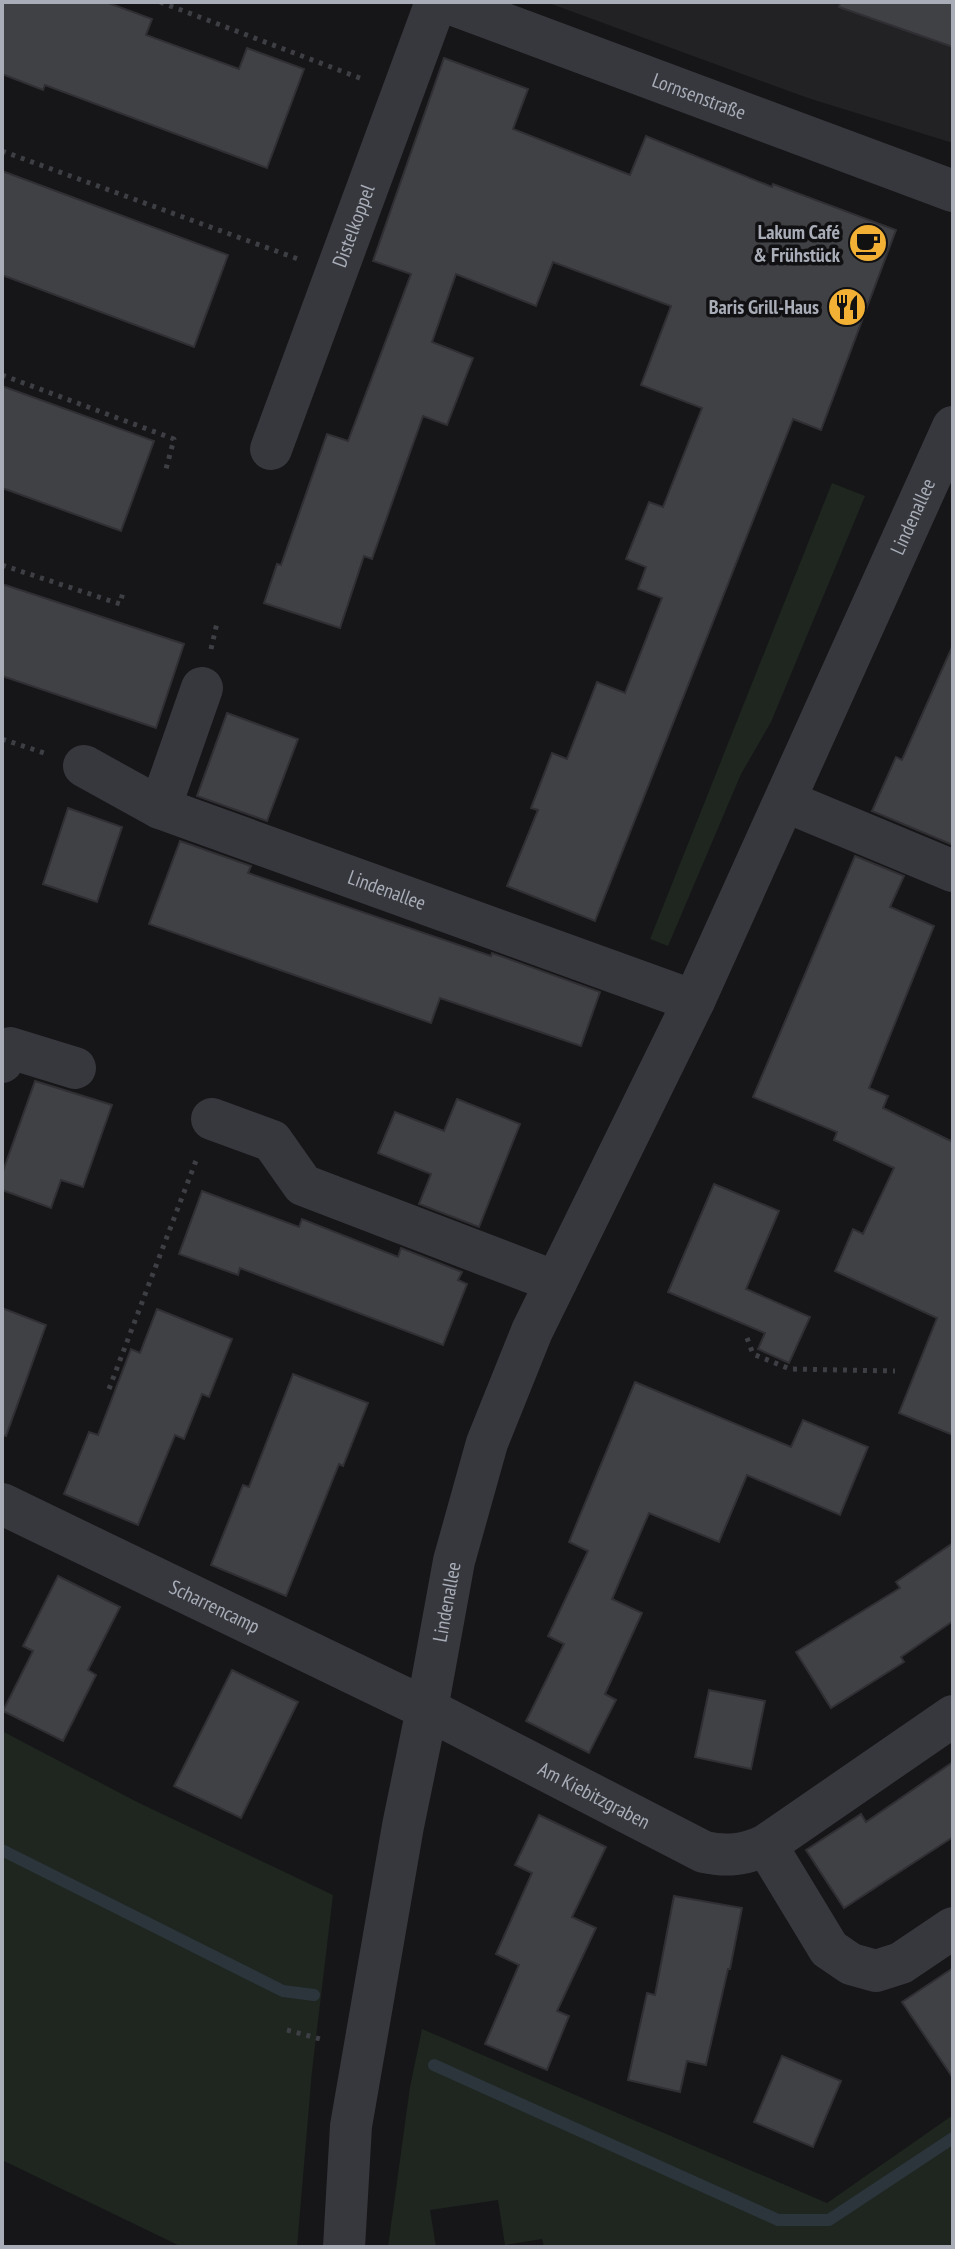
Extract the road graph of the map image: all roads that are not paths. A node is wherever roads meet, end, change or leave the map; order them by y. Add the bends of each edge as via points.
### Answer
1 (436, 2) edge
2 (446, 2) edge
3 (953, 191) edge
4 (953, 427) edge
5 (271, 449) dead end
6 (202, 688) dead end
7 (84, 766) dead end
8 (785, 801) junction
9 (160, 808) junction
10 (953, 871) edge
11 (694, 1001) junction
12 (2, 1062) edge
13 (75, 1068) dead end
14 (212, 1119) road end
15 (556, 1282) junction
16 (2, 1504) edge
17 (427, 1709) junction
18 (953, 1716) edge
19 (766, 1845) junction
20 (953, 1928) edge
21 (344, 2247) edge

1 - 5 street, Distelkoppel
2 - 3 street, Lornsenstraße
4 - 8 street, Lindenallee
6 - 9 street
7 - 9 street, Lindenallee
8 - 10 street
8 - 11 street, Lindenallee
9 - 11 street, Lindenallee
11 - 15 street, Lindenallee
12 - 13 street via 10,1048
14 - 15 street via 272,1141 303,1185
15 - 17 street, Lindenallee via 487,1443 454,1561
16 - 17 street, Scharrencamp
17 - 19 street, Am Kiebitzgraben via 704,1852 745,1854
17 - 21 street, Lindenallee via 351,2126
18 - 19 street, Am Kiebitzgraben
19 - 20 street via 829,1949 851,1964 876,1971 901,1963

